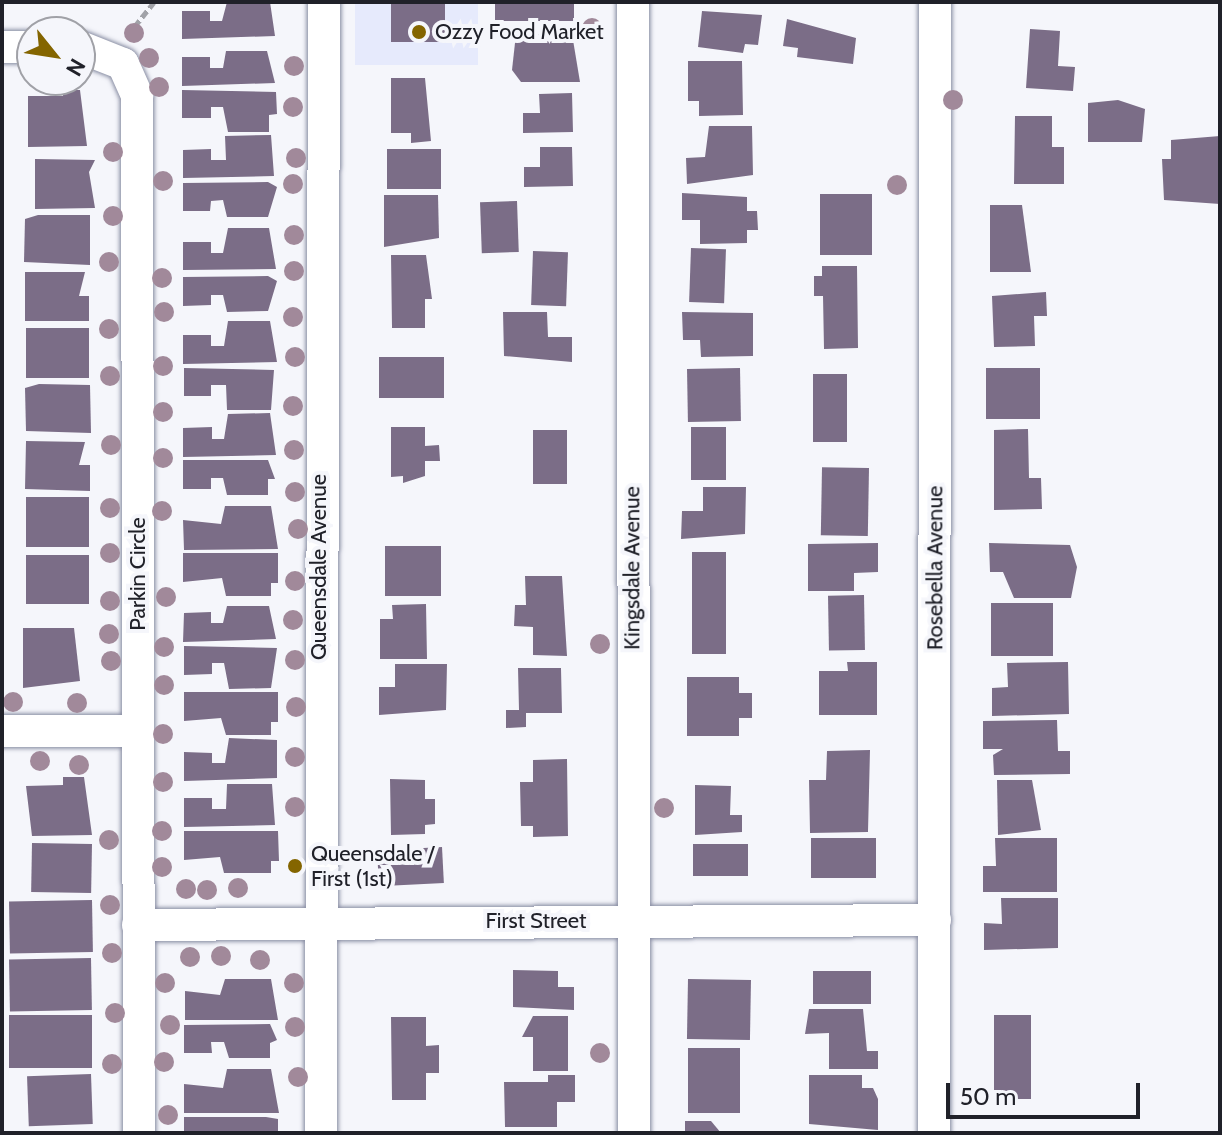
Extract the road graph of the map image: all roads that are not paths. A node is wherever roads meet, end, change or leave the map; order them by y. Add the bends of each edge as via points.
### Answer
1 (324, 2) edge
2 (633, 2) edge
3 (935, 2) edge
4 (96, 52) edge
5 (2, 731) edge
6 (138, 731) junction
7 (935, 920) junction
8 (633, 921) junction
9 (320, 922) junction
10 (138, 925) junction
11 (139, 1133) edge
12 (321, 1133) edge
13 (634, 1133) edge
14 (934, 1133) edge

1 - 9 street, Queensdale Avenue
2 - 8 street, Kingsdale Avenue
3 - 7 street, Rosebella Avenue
4 - 6 street, Parkin Circle via 123,64 137,96
5 - 6 street
6 - 10 street, Parkin Circle
7 - 8 street, First Street
7 - 14 street, Rosebella Avenue
8 - 9 street, First Street
8 - 13 street, Kingsdale Avenue
9 - 10 street, First Street
9 - 12 street, Queensdale Avenue
10 - 11 street, Parkin Circle

